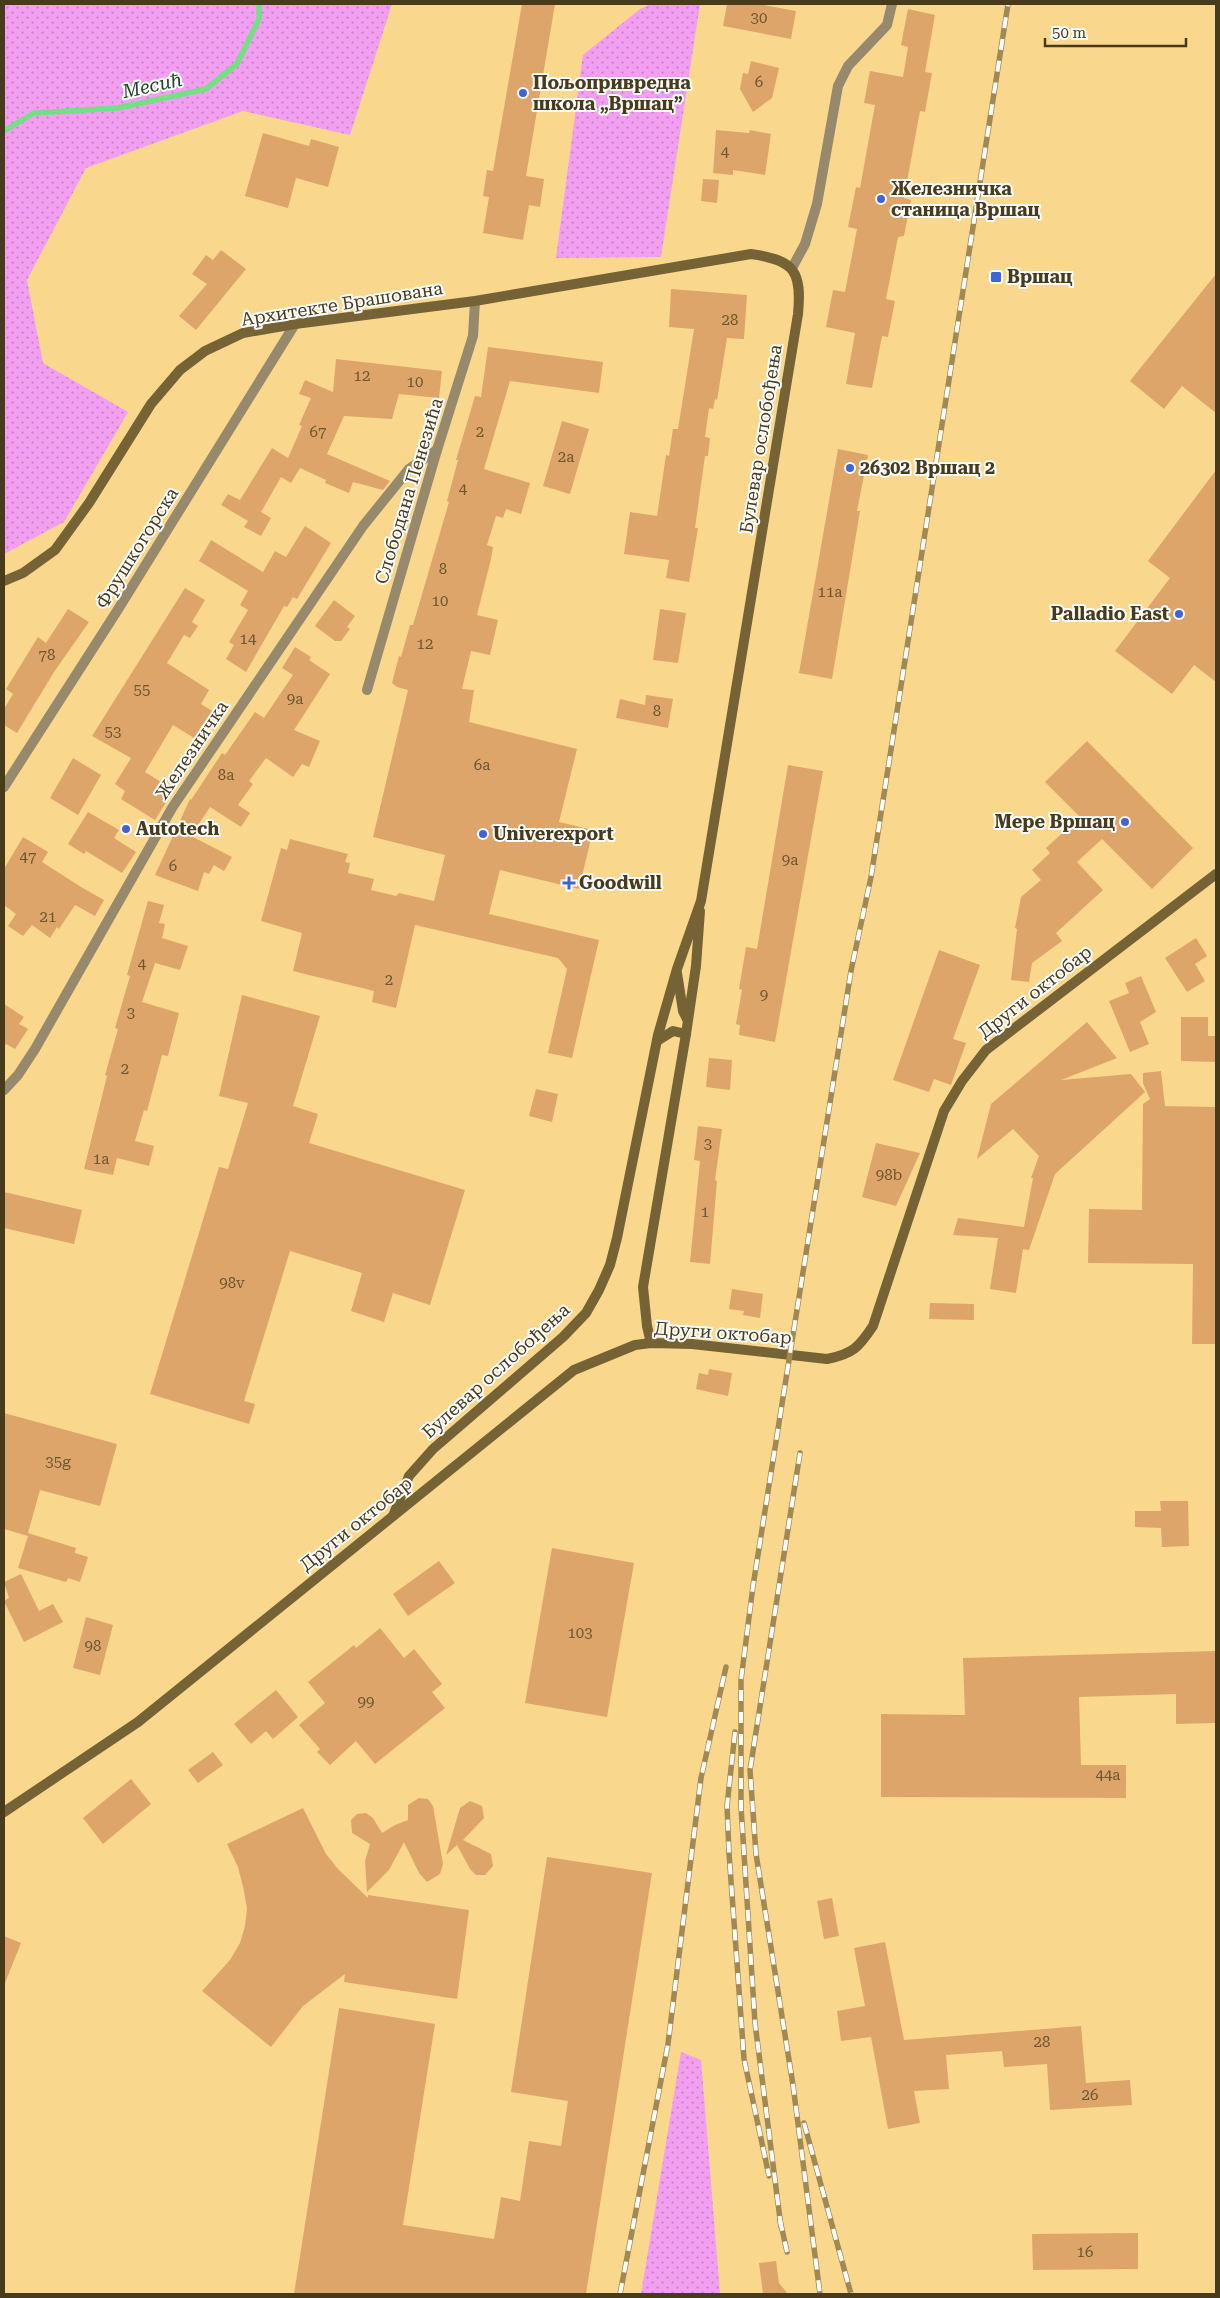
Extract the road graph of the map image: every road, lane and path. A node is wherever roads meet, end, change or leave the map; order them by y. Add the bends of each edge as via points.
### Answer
1 (892, 4) edge
2 (792, 268) junction
3 (475, 301) junction
4 (295, 324) junction
5 (437, 450) junction
6 (4, 580) edge
7 (367, 690) dead end
8 (4, 787) edge
9 (1216, 874) edge
10 (701, 901) junction
11 (677, 969) junction
12 (688, 1020) junction
13 (686, 1034) junction
14 (657, 1041) junction
15 (4, 1090) edge
16 (651, 1343) junction
17 (393, 1516) junction
18 (4, 1812) edge

1 - 2 street via 887,25 848,66 838,86 818,204 805,244
2 - 3 street, Архитекте Брашована via 772,258 751,254
2 - 10 street, Булевар ослобођења via 798,281 798,314
3 - 4 street, Архитекте Брашована
3 - 5 street, Слободана Пенезића via 473,336
4 - 6 street, Архитекте Брашована via 243,333 205,351 180,370 150,404 89,503 55,550 23,573
4 - 8 street, Фрушкогорска
5 - 7 street, Слободана Пенезића
5 - 15 street, Железничка via 409,469 363,526 172,808 35,1049
9 - 16 street, Други октобар via 986,1050 962,1081 944,1111 873,1326 860,1346 844,1355 827,1358
10 - 11 street, Булевар ослобођења
10 - 12 street, Булевар ослобођења
11 - 12 street, Булевар ослобођења via 683,1010
11 - 14 street, Булевар ослобођења
12 - 13 street, Булевар ослобођења
13 - 14 street via 673,1031
13 - 16 street, Булевар ослобођења via 643,1286
14 - 17 street, Булевар ослобођења via 617,1238 610,1266 599,1290 586,1313 563,1337 433,1449 409,1476
16 - 17 street, Други октобар via 635,1345 574,1370
17 - 18 street, Други октобар via 138,1722

